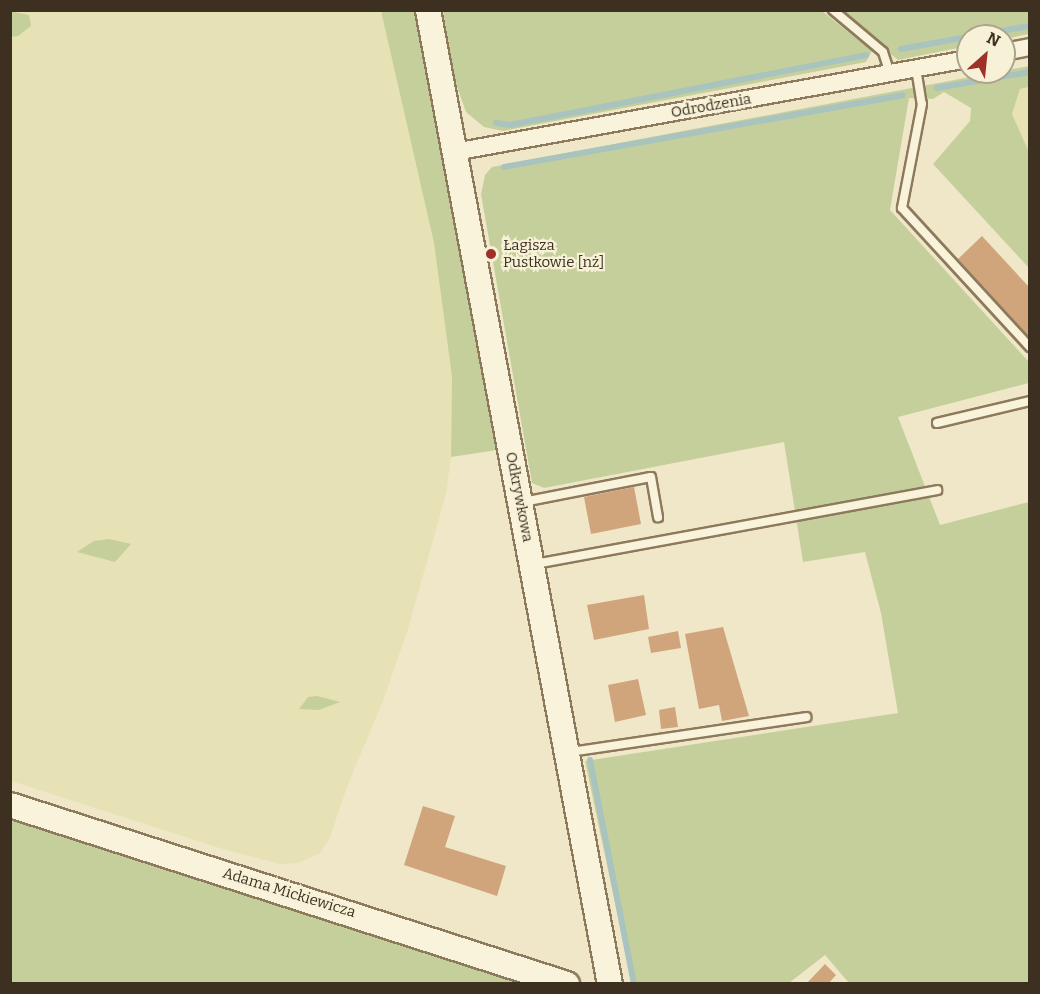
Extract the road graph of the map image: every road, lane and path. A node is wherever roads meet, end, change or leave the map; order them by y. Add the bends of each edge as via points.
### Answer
1 (428, 10) edge
2 (833, 10) edge
3 (956, 61) edge
4 (916, 68) junction
5 (890, 73) junction
6 (454, 152) junction
7 (1029, 347) edge
8 (1029, 401) edge
9 (937, 423) dead end
10 (937, 490) dead end
11 (520, 502) junction
12 (658, 517) dead end
13 (531, 565) junction
14 (806, 717) dead end
15 (566, 753) junction
16 (10, 805) edge
17 (567, 984) edge
18 (610, 984) edge

1 - 6 street, Odkrywkowa
2 - 5 lane via 883,52
3 - 4 street, Odrodzenia
4 - 5 street, Odrodzenia
4 - 7 lane via 922,104 902,208
5 - 6 street, Odrodzenia
6 - 11 street, Odkrywkowa
8 - 9 lane
10 - 13 lane
11 - 12 lane via 651,477
11 - 13 street, Odkrywkowa
13 - 15 street, Odkrywkowa
14 - 15 lane
15 - 18 street, Odkrywkowa
16 - 17 street, Adama Mickiewicza

